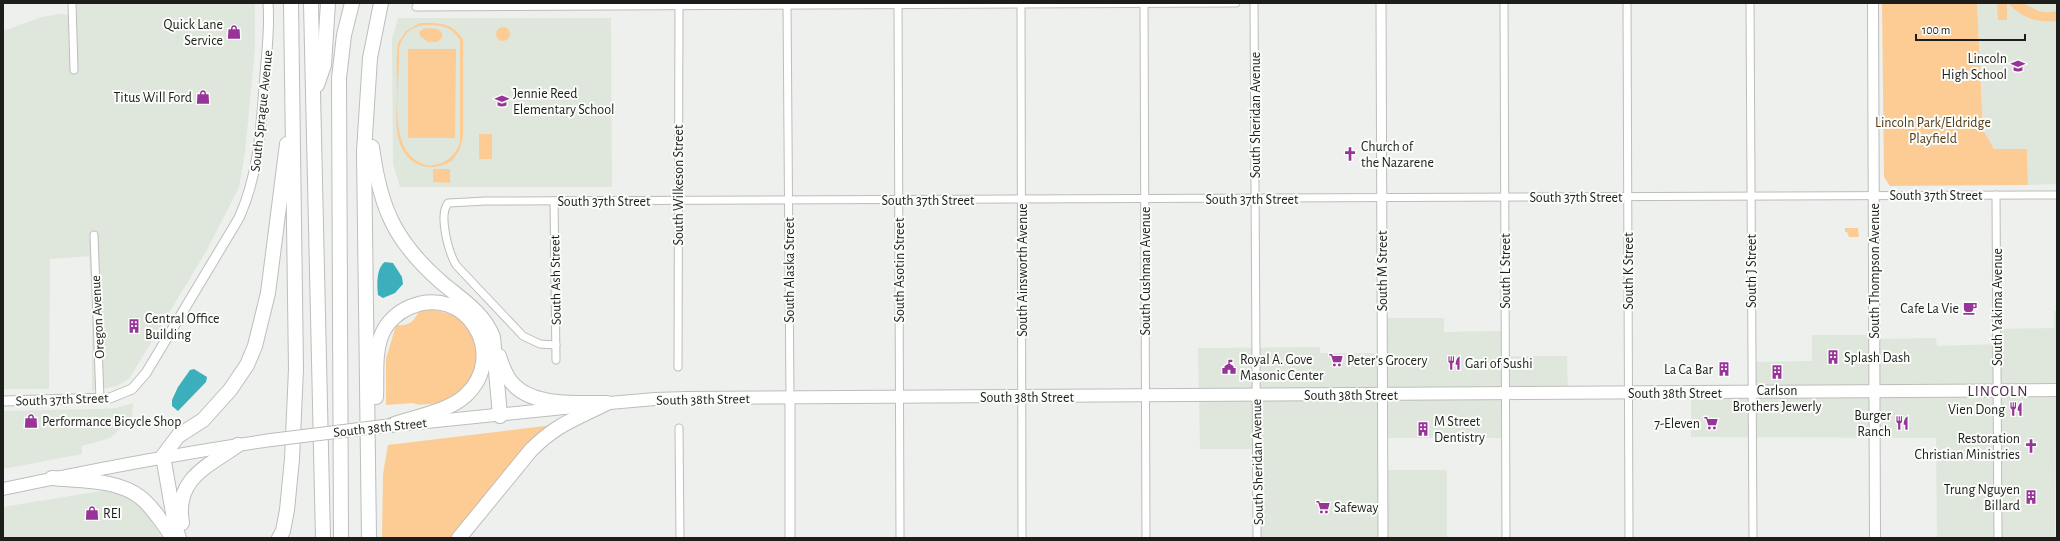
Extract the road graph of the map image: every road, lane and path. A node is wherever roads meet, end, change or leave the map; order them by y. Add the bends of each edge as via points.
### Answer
1 (72, 3) edge
2 (268, 3) edge
3 (291, 3) edge
4 (311, 3) edge
5 (328, 3) edge
6 (342, 3) edge
7 (352, 3) edge
8 (381, 3) edge
9 (898, 3) edge
10 (1236, 3) edge
11 (1254, 3) edge
12 (1381, 3) edge
13 (1504, 3) edge
14 (1627, 3) edge
15 (1750, 3) edge
16 (1873, 3) edge
17 (555, 4) edge
18 (679, 4) edge
19 (787, 4) edge
20 (1021, 4) edge
21 (1144, 4) edge
22 (444, 5) edge
23 (416, 7) dead end
24 (344, 34) junction
25 (292, 44) junction
26 (74, 70) dead end
27 (314, 95) junction
28 (366, 111) junction
29 (1996, 195) junction
30 (2057, 195) edge
31 (1627, 196) junction
32 (1750, 196) junction
33 (1873, 196) junction
34 (1504, 197) junction
35 (1381, 198) junction
36 (1022, 199) junction
37 (1255, 199) junction
38 (788, 200) junction
39 (899, 200) junction
40 (1145, 200) junction
41 (554, 201) junction
42 (678, 201) junction
43 (94, 235) dead end
44 (493, 337) junction
45 (556, 344) junction
46 (154, 360) joint
47 (556, 360) dead end
48 (678, 367) dead end
49 (2057, 390) edge
50 (1997, 391) junction
51 (1752, 392) junction
52 (1874, 392) junction
53 (1629, 393) junction
54 (1505, 394) junction
55 (1256, 395) junction
56 (1383, 395) junction
57 (1145, 396) junction
58 (1022, 397) junction
59 (790, 398) junction
60 (900, 398) junction
61 (100, 399) junction
62 (3, 401) edge
63 (607, 403) junction
64 (500, 416) junction
65 (392, 426) junction
66 (679, 428) dead end
67 (238, 445) junction
68 (163, 456) junction
69 (52, 478) junction
70 (3, 489) edge
71 (369, 535) edge
72 (173, 538) edge
73 (179, 538) edge
74 (188, 538) edge
75 (280, 538) edge
76 (323, 538) edge
77 (341, 538) edge
78 (459, 538) edge
79 (680, 538) edge
80 (790, 538) edge
81 (900, 538) edge
82 (1022, 538) edge
83 (1146, 538) edge
84 (1257, 538) edge
85 (1383, 538) edge
86 (1506, 538) edge
87 (1630, 538) edge
88 (1753, 538) edge
89 (1875, 538) edge
90 (1998, 538) edge

1 - 26 street
2 - 46 street, South Sprague Avenue via 264,96 254,180 239,218
3 - 25 highway
4 - 27 highway
5 - 27 highway via 324,64
6 - 24 highway
7 - 24 highway
8 - 28 highway via 370,58
9 - 19 street
9 - 20 street
9 - 39 street, South Asotin Street
10 - 21 street
11 - 37 street, South Sheridan Avenue
12 - 35 street, South M Street
13 - 34 street, South L Street
14 - 31 street, South K Street
15 - 32 street, South J Street
16 - 33 main road, South Thompson Avenue
17 - 18 street
17 - 22 street
18 - 19 street
18 - 42 street, South Wilkeson Street
19 - 38 street, South Alaska Street
20 - 21 street
20 - 36 street, South Ainsworth Avenue
21 - 40 street, South Cushman Avenue
22 - 23 street
24 - 77 highway via 339,78
25 - 68 highway via 287,142 268,293 261,327 247,365 230,390 203,420 178,436
25 - 75 highway via 296,369 287,510
27 - 76 highway
28 - 44 highway via 376,179 384,208 397,234 422,264 480,315
28 - 71 highway via 364,151
29 - 30 street, South 37th Street
29 - 33 street, South 37th Street
29 - 50 street, South Yakima Avenue
31 - 32 street, South 37th Street
31 - 34 street, South 37th Street
31 - 53 street, South K Street
32 - 33 street, South 37th Street
32 - 51 street, South J Street
33 - 52 main road, South Thompson Avenue
34 - 35 street, South 37th Street
34 - 54 street, South L Street
35 - 37 street, South 37th Street
35 - 56 street, South M Street
36 - 39 street, South 37th Street
36 - 40 street, South 37th Street
36 - 58 street, South Ainsworth Avenue
37 - 40 street, South 37th Street
37 - 55 street, South Sheridan Avenue
38 - 39 street, South 37th Street
38 - 42 street, South 37th Street
38 - 59 street, South Alaska Street
39 - 60 street, South Asotin Street
40 - 57 street, South Cushman Avenue
41 - 42 street, South 37th Street
41 - 45 street, South Ash Street
41 - 45 street, South 37th Street via 455,202 448,203 445,214 449,253 456,265 523,336 540,344
42 - 48 street, South Wilkeson Street
43 - 61 street, Oregon Avenue via 97,335 100,343
44 - 63 highway via 505,370 515,386 522,391 546,400
44 - 64 highway
45 - 47 street, South Ash Street
46 - 61 street, South 37th Street via 132,389 118,396
49 - 50 main road, South 38th Street
50 - 52 main road, South 38th Street
50 - 90 street, South Yakima Avenue
51 - 52 main road, South 38th Street
51 - 53 main road, South 38th Street
51 - 88 street, South J Street
52 - 89 main road, South Thompson Avenue
53 - 54 main road, South 38th Street
53 - 87 street, South K Street
54 - 56 main road, South 38th Street
54 - 86 street, South L Street
55 - 56 main road, South 38th Street
55 - 57 main road, South 38th Street
55 - 84 street, South Sheridan Avenue
56 - 85 street, South M Street
57 - 58 main road, South 38th Street
57 - 83 street, South Cushman Avenue
58 - 60 main road, South 38th Street
58 - 82 street, South Ainsworth Avenue
59 - 60 main road, South 38th Street
59 - 63 main road, South 38th Street via 655,399
59 - 80 street, South Alaska Street
60 - 81 street, South Asotin Street
61 - 62 street, South 37th Street
63 - 64 main road, South 38th Street
63 - 78 highway via 564,423 543,437
64 - 65 main road, South 38th Street
65 - 67 main road, South 38th Street, bridge
65 - 71 highway via 449,406 464,397 475,385 484,364 484,347 478,331 464,313 442,303 420,303 400,312 382,333 378,351
66 - 79 street
67 - 68 main road, South 38th Street
67 - 74 highway via 204,467 189,483 181,502 181,522
68 - 69 main road, South 38th Street
68 - 73 highway
69 - 70 main road, South 38th Street
69 - 72 highway via 113,486 133,492 144,501

